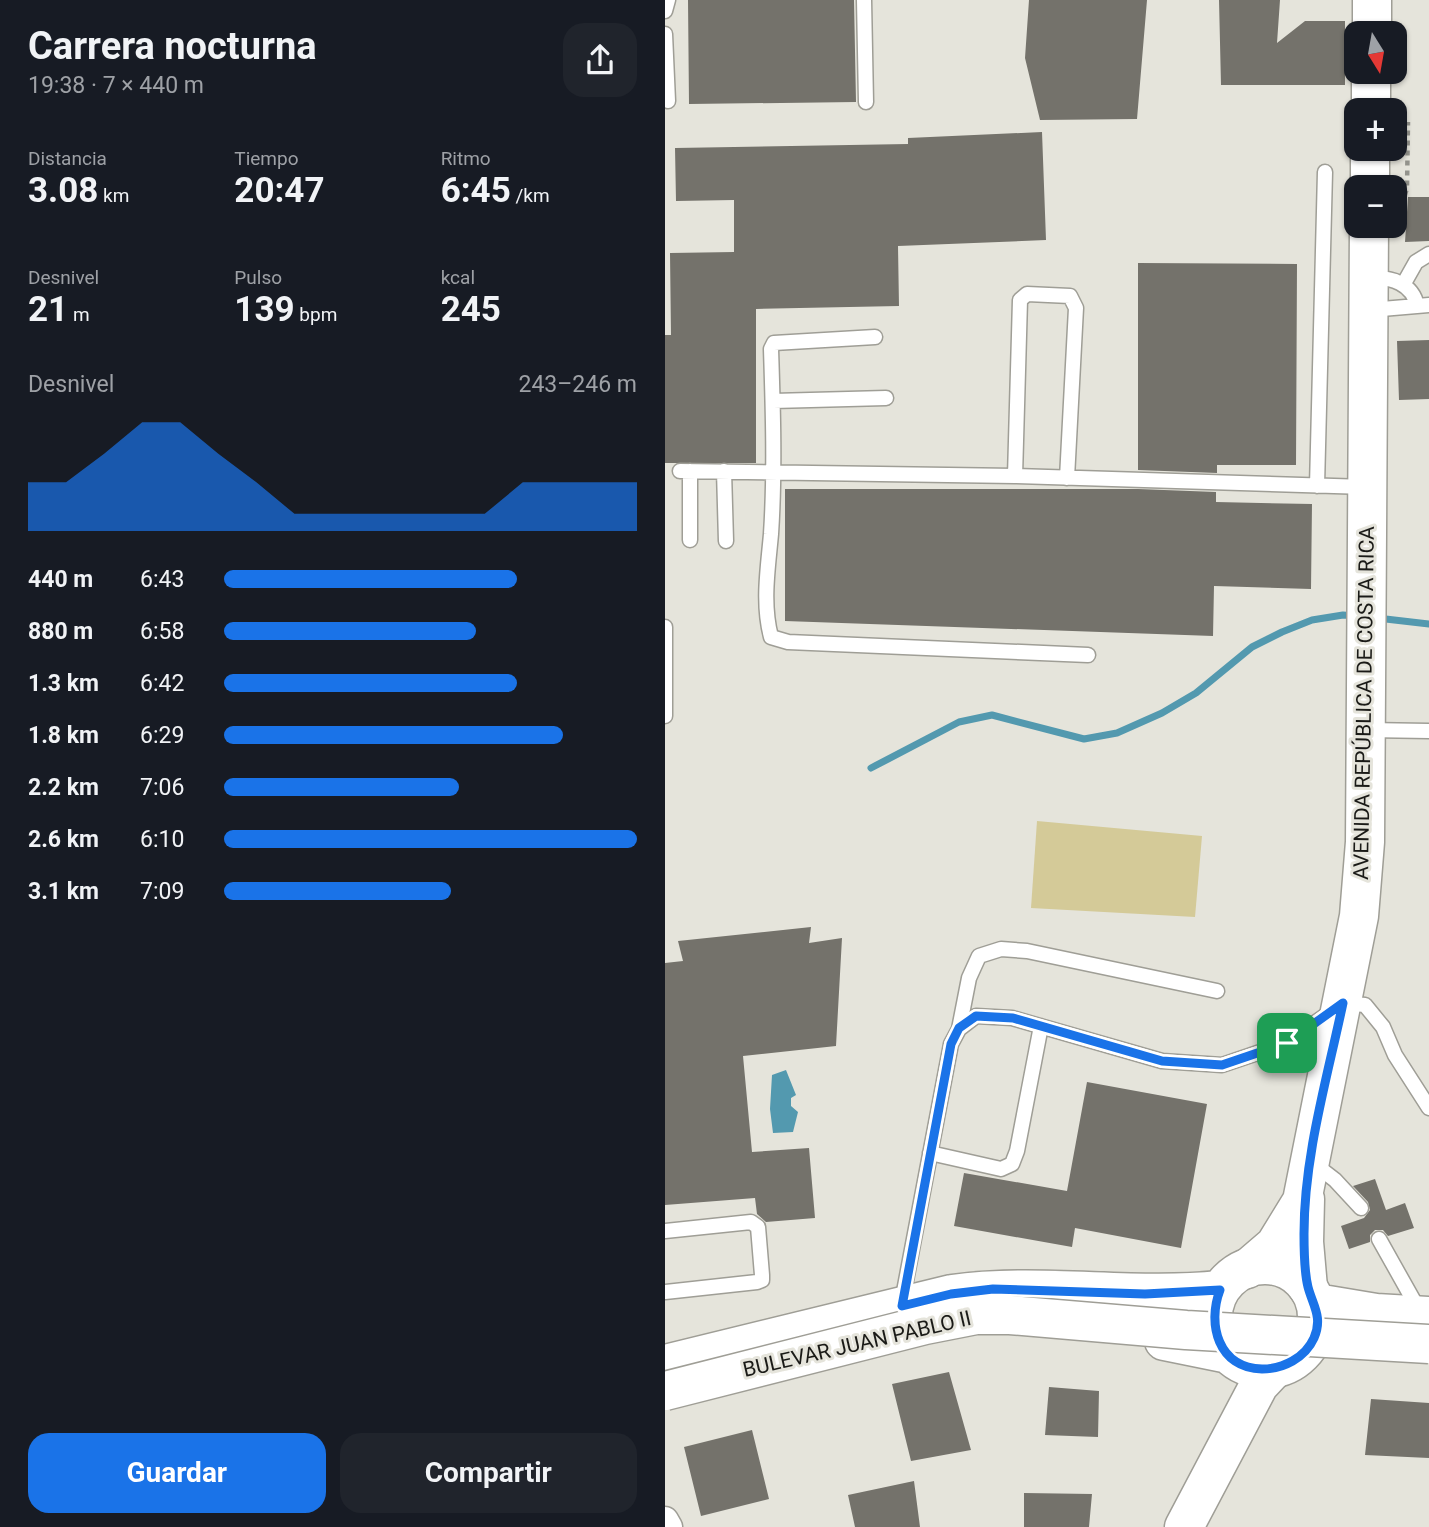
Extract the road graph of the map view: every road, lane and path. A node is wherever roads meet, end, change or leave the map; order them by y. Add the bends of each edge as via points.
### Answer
1 (668, 0) edge
2 (864, 0) edge
3 (1373, 0) edge
4 (665, 11) edge
5 (1372, 21) edge
6 (665, 34) edge
7 (668, 101) dead end
8 (866, 102) dead end
9 (1408, 122) dead end
10 (1325, 172) dead end
11 (1407, 188) edge
12 (1371, 238) edge
13 (1429, 254) edge
14 (1380, 292) junction
15 (1423, 306) edge
16 (875, 337) dead end
17 (886, 398) dead end
18 (773, 401) junction
19 (724, 471) junction
20 (771, 471) junction
21 (1015, 476) junction
22 (1067, 478) junction
23 (1317, 486) junction
24 (1367, 487) junction
25 (690, 540) dead end
26 (726, 541) dead end
27 (665, 627) edge
28 (1088, 655) dead end
29 (665, 716) edge
30 (1366, 717) junction
31 (1429, 731) edge
32 (1217, 991) dead end
33 (1343, 1003) junction
34 (1041, 1026) junction
35 (959, 1028) junction
36 (1429, 1108) edge
37 (930, 1153) junction
38 (1308, 1168) junction
39 (1361, 1208) dead end
40 (665, 1231) edge
41 (1379, 1239) dead end
42 (1234, 1279) junction
43 (665, 1292) edge
44 (1312, 1295) junction
45 (902, 1306) junction
46 (1427, 1326) edge
47 (1429, 1355) edge
48 (1262, 1359) junction
49 (666, 1370) edge
50 (665, 1406) edge
51 (665, 1520) edge
52 (669, 1527) edge
53 (1166, 1527) edge
54 (1184, 1527) edge

1 - 4 lane
2 - 8 lane
3 - 5 main road
6 - 7 lane
9 - 11 path
10 - 23 lane
12 - 14 main road, AVENIDA REPÚBLICA DE COSTA RICA
13 - 14 lane
14 - 15 lane
14 - 15 lane via 1414,292
14 - 24 main road, AVENIDA REPÚBLICA DE COSTA RICA
16 - 18 lane via 774,343
17 - 18 lane
18 - 20 lane
19 - 20 lane
19 - 25 lane via 685,471
19 - 26 lane
20 - 21 lane
20 - 28 lane via 767,620 771,636 788,642
21 - 22 lane
21 - 22 lane via 1020,300 1027,294 1059,295 1070,296 1076,308
22 - 23 lane
23 - 24 lane
24 - 30 main road, AVENIDA REPÚBLICA DE COSTA RICA
27 - 29 lane
30 - 31 lane
30 - 33 main road, AVENIDA REPÚBLICA DE COSTA RICA via 1362,879
32 - 35 lane via 1001,949 979,956 969,978
33 - 34 lane via 1287,1043 1222,1065 1162,1061
33 - 36 lane via 1370,1009
33 - 38 main road, AVENIDA REPÚBLICA DE COSTA RICA
34 - 35 lane via 1013,1018 976,1016
34 - 37 lane via 1012,1164 1001,1169
35 - 37 lane via 951,1044
37 - 45 lane
38 - 39 lane via 1335,1180
38 - 42 main road, AVENIDA REPÚBLICA DE COSTA RICA via 1302,1201 1285,1232
38 - 44 main road, AVENIDA REPÚBLICA DE COSTA RICA via 1304,1242
40 - 43 lane via 751,1222 758,1227 762,1280
41 - 46 lane
42 - 44 main road via 1264,1265 1281,1268 1296,1275
42 - 45 main road, BULEVAR JUAN PABLO II via 1145,1294 993,1289
42 - 48 main road via 1214,1306 1218,1340
44 - 46 main road
44 - 48 main road via 1318,1320 1314,1337
45 - 49 main road, BULEVAR JUAN PABLO II
46 - 49 main road, BULEVAR JUAN PABLO II, bridge via 1186,1330 977,1315
47 - 48 main road, BULEVAR JUAN PABLO II
48 - 50 main road, BULEVAR JUAN PABLO II via 1150,1339 993,1326 893,1343
48 - 53 main road via 1240,1383
48 - 54 main road via 1259,1385
51 - 52 street

